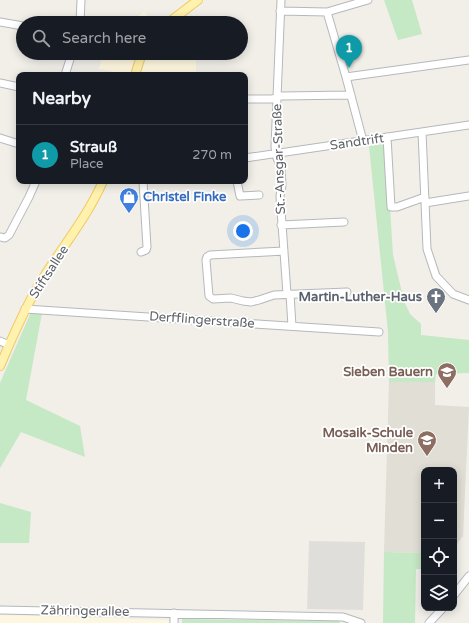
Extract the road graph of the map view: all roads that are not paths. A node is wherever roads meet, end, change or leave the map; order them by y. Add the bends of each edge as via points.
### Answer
1 (81, 0) edge
2 (198, 0) edge
3 (281, 0) edge
4 (368, 0) edge
5 (280, 11) junction
6 (327, 12) junction
7 (80, 16) edge
8 (177, 16) edge
9 (0, 22) edge
10 (16, 25) edge
11 (70, 60) edge
12 (140, 60) edge
13 (469, 60) edge
14 (66, 72) edge
15 (136, 72) edge
16 (346, 77) junction
17 (0, 83) edge
18 (16, 86) edge
19 (351, 95) junction
20 (276, 98) junction
21 (248, 99) edge
22 (469, 125) edge
23 (422, 132) junction
24 (387, 137) junction
25 (0, 138) edge
26 (363, 141) junction
27 (16, 143) edge
28 (276, 154) junction
29 (248, 158) edge
30 (35, 184) edge
31 (102, 184) edge
32 (143, 184) edge
33 (238, 184) edge
34 (259, 195) dead end
35 (469, 196) edge
36 (425, 200) junction
37 (344, 222) dead end
38 (282, 225) junction
39 (0, 238) edge
40 (284, 251) junction
41 (141, 252) dead end
42 (347, 292) dead end
43 (289, 294) junction
44 (469, 300) edge
45 (25, 309) junction
46 (292, 326) junction
47 (379, 332) dead end
48 (0, 341) edge
49 (9, 344) junction
50 (0, 366) edge
51 (469, 576) edge
52 (457, 591) edge
53 (0, 610) edge
54 (440, 611) edge
55 (174, 613) junction
56 (174, 623) edge
57 (361, 623) edge
58 (429, 623) edge

1 - 7 street
2 - 8 main road
3 - 5 street, St.-Ansgar-Straße
4 - 6 street
5 - 6 street
5 - 20 street, St.-Ansgar-Straße
6 - 16 street
9 - 10 street
11 - 14 street
12 - 15 main road
13 - 16 street
16 - 19 street
17 - 18 street
19 - 20 street
19 - 26 street
20 - 21 street
20 - 28 street, St.-Ansgar-Straße
22 - 23 street, Sandtrift
23 - 24 street, Sandtrift
23 - 36 street
24 - 26 street, Sandtrift
24 - 36 street via 391,207
25 - 27 street
26 - 28 street, Sandtrift
28 - 29 street, Sandtrift
28 - 38 street, St.-Ansgar-Straße via 281,168
30 - 39 street via 9,235
31 - 45 main road, Stiftsallee via 94,201 40,281
32 - 41 street via 147,247
33 - 34 street via 240,196
35 - 36 street
36 - 44 street via 427,249 436,276 453,294
37 - 38 street
38 - 40 street, St.-Ansgar-Straße
40 - 43 street, St.-Ansgar-Straße
40 - 43 street via 210,255 206,260 209,296 212,299 231,298 250,302
42 - 43 street
43 - 46 street, St.-Ansgar-Straße
45 - 46 street, Derfflingerstraße
45 - 49 main road, Stiftsallee
46 - 47 street, Derfflingerstraße
48 - 49 street
49 - 50 main road, Stiftsallee
51 - 52 street
53 - 55 street, Zähringerallee
54 - 58 street
55 - 56 street
55 - 57 street, Zähringerallee via 343,617

